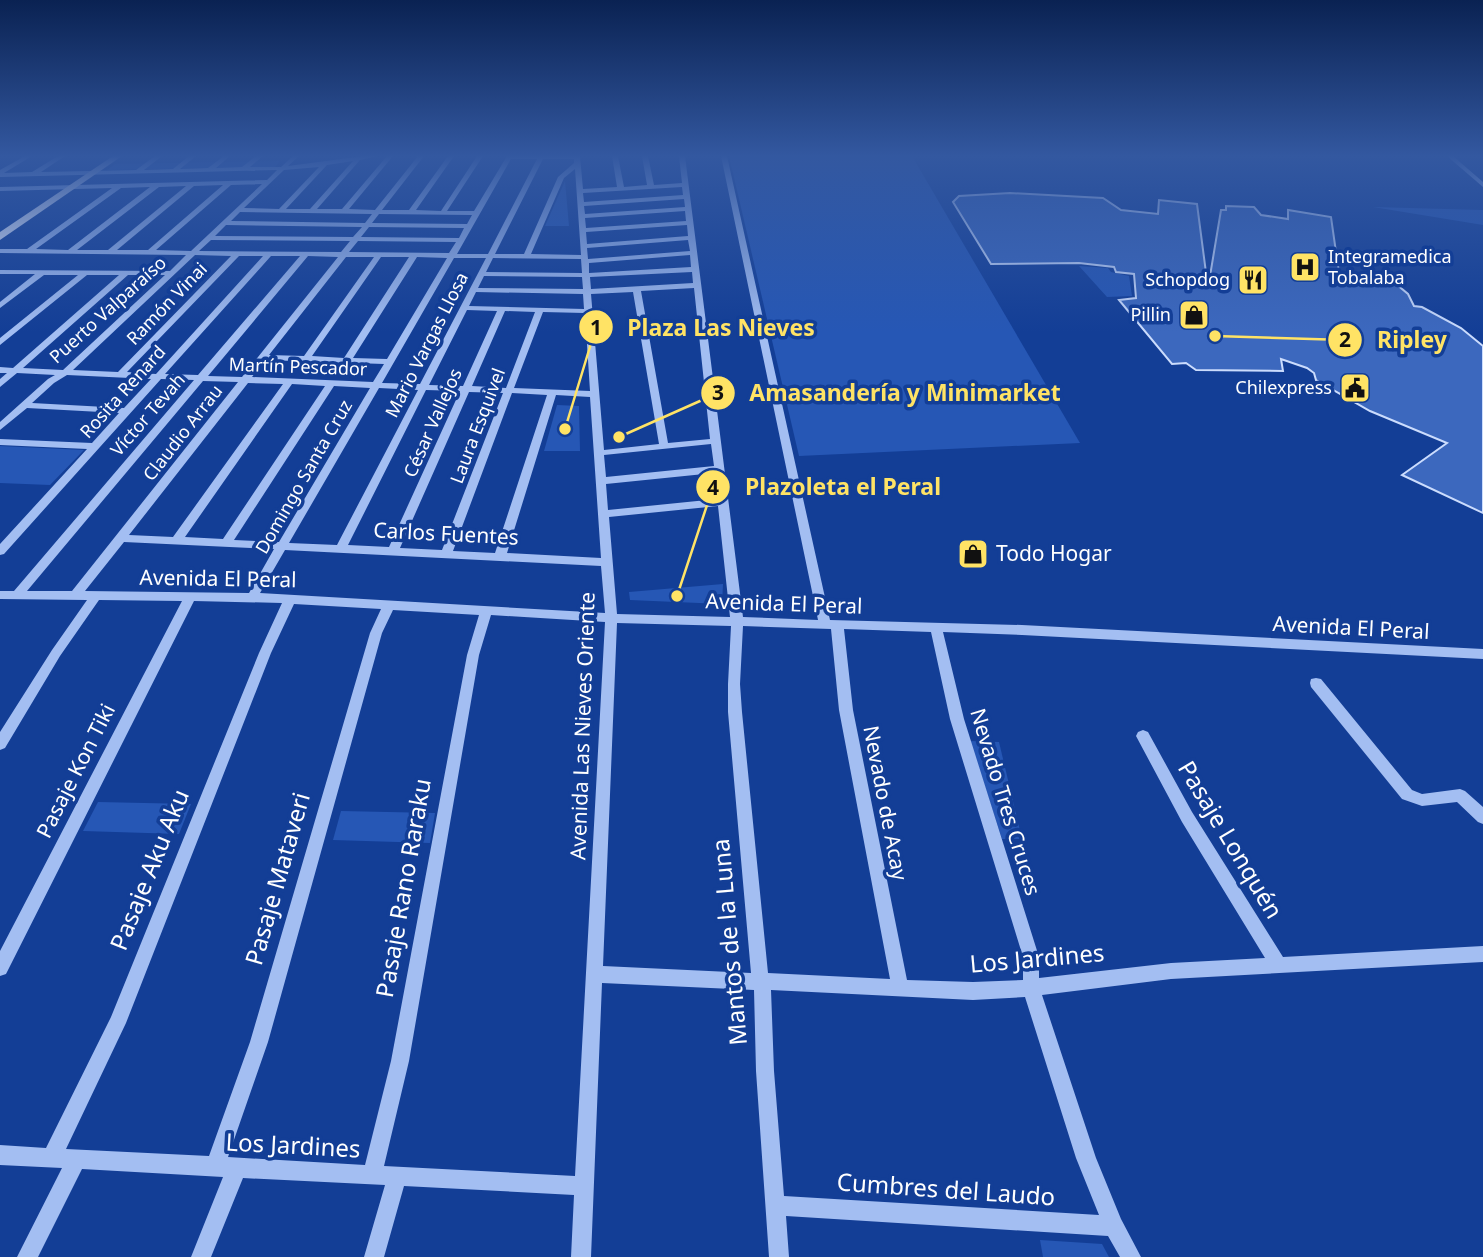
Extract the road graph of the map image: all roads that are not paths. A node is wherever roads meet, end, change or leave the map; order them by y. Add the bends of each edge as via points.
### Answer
1 (15, 215) edge
2 (33, 215) edge
3 (80, 215) edge
4 (118, 215) edge
5 (156, 215) edge
6 (193, 215) edge
7 (233, 215) edge
8 (375, 215) edge
9 (475, 215) edge
10 (511, 215) edge
11 (545, 215) edge
12 (602, 215) edge
13 (690, 215) edge
14 (737, 215) edge
15 (581, 216) joint
16 (224, 223) junction
17 (691, 223) junction
18 (0, 225) edge
19 (367, 225) junction
20 (469, 226) junction
21 (582, 230) junction
22 (0, 237) edge
23 (209, 237) junction
24 (692, 238) junction
25 (356, 239) junction
26 (460, 240) junction
27 (584, 246) junction
28 (0, 251) edge
29 (29, 252) junction
30 (69, 252) junction
31 (110, 253) junction
32 (149, 253) junction
33 (192, 253) junction
34 (694, 253) junction
35 (237, 254) junction
36 (269, 254) junction
37 (305, 254) junction
38 (343, 255) junction
39 (379, 255) junction
40 (414, 256) junction
41 (451, 256) junction
42 (490, 256) junction
43 (526, 257) junction
44 (584, 259) junction
45 (696, 269) junction
46 (0, 272) edge
47 (43, 272) junction
48 (85, 273) junction
49 (126, 273) junction
50 (171, 274) junction
51 (481, 274) junction
52 (586, 275) junction
53 (698, 285) junction
54 (473, 290) junction
55 (637, 290) junction
56 (587, 292) junction
57 (0, 306) edge
58 (464, 308) junction
59 (502, 309) junction
60 (540, 310) junction
61 (589, 311) junction
62 (0, 342) edge
63 (263, 357) junction
64 (307, 358) junction
65 (347, 360) junction
66 (390, 362) junction
67 (0, 370) edge
68 (15, 370) junction
69 (65, 373) junction
70 (120, 375) junction
71 (159, 377) junction
72 (200, 379) junction
73 (245, 380) junction
74 (289, 382) junction
75 (0, 384) edge
76 (331, 384) junction
77 (375, 386) junction
78 (423, 388) junction
79 (466, 389) junction
80 (509, 391) junction
81 (552, 393) junction
82 (594, 394) junction
83 (24, 405) junction
84 (128, 411) junction
85 (0, 427) edge
86 (716, 441) junction
87 (0, 442) edge
88 (96, 446) junction
89 (664, 447) junction
90 (599, 453) junction
91 (719, 469) junction
92 (601, 481) junction
93 (723, 502) junction
94 (603, 514) junction
95 (121, 538) junction
96 (177, 540) junction
97 (226, 543) junction
98 (282, 545) junction
99 (341, 548) junction
100 (0, 551) edge
101 (393, 551) junction
102 (446, 554) junction
103 (500, 556) junction
104 (607, 562) junction
105 (0, 595) edge
106 (191, 595) junction
107 (16, 596) junction
108 (96, 596) junction
109 (74, 597) junction
110 (252, 597) junction
111 (290, 599) junction
112 (388, 605) junction
113 (486, 611) junction
114 (611, 618) junction
115 (737, 622) junction
116 (831, 625) junction
117 (936, 627) junction
118 (1483, 654) edge
119 (1316, 683) dead end
120 (1143, 736) dead end
121 (0, 744) edge
122 (1483, 817) edge
123 (1483, 954) edge
124 (1279, 965) junction
125 (0, 968) edge
126 (594, 974) junction
127 (761, 982) junction
128 (900, 988) junction
129 (1031, 988) junction
130 (0, 1155) edge
131 (52, 1157) junction
132 (77, 1159) junction
133 (215, 1166) junction
134 (237, 1167) junction
135 (372, 1174) junction
136 (397, 1176) junction
137 (584, 1186) junction
138 (775, 1205) junction
139 (1114, 1226) junction
140 (27, 1257) edge
141 (201, 1257) edge
142 (374, 1257) edge
143 (581, 1257) edge
144 (779, 1257) edge
145 (1131, 1257) edge

1 - 18 main road
2 - 22 main road
3 - 29 street
4 - 30 street
5 - 31 street
6 - 32 street
7 - 16 street, Puerto Valparaíso
8 - 19 street, Claudio Arrau
9 - 20 street, Domingo Santa Cruz
10 - 42 street, Mario Vargas Llosa
11 - 43 street
12 - 15 street
13 - 17 street
14 - 116 street, Nevado de Acay
15 - 21 street, Avenida Las Nieves Oriente
16 - 19 street
16 - 23 street, Puerto Valparaíso
17 - 21 street
17 - 24 street
19 - 20 street
19 - 25 street, Claudio Arrau
20 - 26 street, Domingo Santa Cruz
21 - 27 street, Avenida Las Nieves Oriente
23 - 25 street
23 - 33 street, Puerto Valparaíso
24 - 27 street
24 - 34 street
25 - 26 street
25 - 38 street, Claudio Arrau
26 - 41 street, Domingo Santa Cruz
27 - 44 street, Avenida Las Nieves Oriente
28 - 29 street
29 - 30 street
30 - 31 street
31 - 32 street
32 - 33 street
33 - 35 street
33 - 50 street, Puerto Valparaíso
34 - 44 street
34 - 45 street
35 - 36 street
35 - 70 street, Ramón Vinai
36 - 37 street
36 - 71 street, Rosita Renard
37 - 38 street
37 - 72 street, Víctor Tevah
38 - 39 street
38 - 63 street, Claudio Arrau
39 - 40 street
39 - 64 street
40 - 41 street
40 - 65 street
41 - 42 street
41 - 66 street, Domingo Santa Cruz
42 - 43 street
42 - 51 street, Mario Vargas Llosa
43 - 44 street
44 - 52 street, Avenida Las Nieves Oriente
45 - 52 street
45 - 53 street
46 - 47 street
47 - 48 street
47 - 57 street
48 - 49 street
48 - 62 street
49 - 50 street
49 - 68 street
50 - 69 street, Puerto Valparaíso
51 - 52 street
51 - 54 street, Mario Vargas Llosa
52 - 56 street, Avenida Las Nieves Oriente
53 - 55 street
53 - 86 street
54 - 56 street
54 - 58 street, Mario Vargas Llosa
55 - 56 street
55 - 89 street
56 - 61 street, Avenida Las Nieves Oriente
58 - 59 street
58 - 78 street, Mario Vargas Llosa
59 - 60 street
59 - 79 street, César Vallejos
60 - 61 street
60 - 80 street, Laura Esquivel
61 - 82 street, Avenida Las Nieves Oriente
63 - 64 street
63 - 73 street, Claudio Arrau
64 - 65 street
65 - 66 street
66 - 77 street, Domingo Santa Cruz
67 - 68 street, Martín Pescador
68 - 69 street, Martín Pescador
68 - 75 street
69 - 70 street, Martín Pescador
69 - 83 street, Puerto Valparaíso
70 - 71 street, Martín Pescador
71 - 72 street, Martín Pescador
71 - 84 street, Rosita Renard
72 - 73 street, Martín Pescador
72 - 107 street, Víctor Tevah
73 - 74 street, Martín Pescador
73 - 95 street, Claudio Arrau
74 - 76 street, Martín Pescador
74 - 96 street
76 - 77 street, Martín Pescador
76 - 97 street
77 - 78 street, Martín Pescador
77 - 98 street, Domingo Santa Cruz
78 - 79 street, Martín Pescador
78 - 99 street, Mario Vargas Llosa
79 - 80 street, Martín Pescador
79 - 101 street, César Vallejos
80 - 81 street, Martín Pescador
80 - 102 street, Laura Esquivel
81 - 82 street, Martín Pescador
81 - 103 street
82 - 90 street, Avenida Las Nieves Oriente
83 - 84 street
83 - 85 street, Puerto Valparaíso
84 - 88 street, Rosita Renard
86 - 89 street
86 - 91 street
87 - 88 street
88 - 100 street, Rosita Renard
89 - 90 street
90 - 92 street, Avenida Las Nieves Oriente
91 - 92 street
91 - 93 street
92 - 94 street, Avenida Las Nieves Oriente
93 - 94 street
93 - 115 street
94 - 104 street, Avenida Las Nieves Oriente
95 - 96 street, Carlos Fuentes
95 - 109 street, Claudio Arrau
96 - 97 street, Carlos Fuentes
97 - 98 street, Carlos Fuentes
98 - 99 street, Carlos Fuentes
98 - 110 street, Domingo Santa Cruz
99 - 101 street, Carlos Fuentes
101 - 102 street, Carlos Fuentes
102 - 103 street, Carlos Fuentes
103 - 104 street, Carlos Fuentes
104 - 114 street, Avenida Las Nieves Oriente
105 - 107 street, Avenida El Peral
106 - 108 street, Avenida El Peral
106 - 110 street, Avenida El Peral
106 - 125 street, Pasaje Kon Tiki
107 - 109 street, Avenida El Peral
108 - 109 street, Avenida El Peral
108 - 121 street
110 - 111 street, Avenida El Peral
111 - 112 street, Avenida El Peral
111 - 131 street, Pasaje Aku Aku via 117,1023
112 - 113 street, Avenida El Peral
112 - 133 street, Pasaje Mataveri via 376,633 251,1068
113 - 114 street, Avenida El Peral
113 - 135 street, Pasaje Rano Raraku via 473,655 400,1061
114 - 115 street, Avenida El Peral
114 - 126 street, Avenida Las Nieves Oriente
115 - 116 street, Avenida El Peral
115 - 127 street, Mantos de la Luna via 735,712
116 - 117 street, Avenida El Peral
116 - 128 street, Nevado de Acay
117 - 118 street, Avenida El Peral
117 - 129 street, Nevado Tres Cruces via 957,719 1031,957
119 - 122 street via 1407,795 1422,800 1460,795
120 - 124 street, Pasaje Lonquén via 1187,817
123 - 124 street, Los Jardines
124 - 129 street, Los Jardines via 1171,971
126 - 127 street, Los Jardines
126 - 137 street, Avenida Las Nieves Oriente
127 - 128 street, Los Jardines
127 - 138 street, Mantos de la Luna
128 - 129 street, Los Jardines
129 - 139 street, Nevado Tres Cruces via 1086,1158
130 - 131 street, Los Jardines
131 - 132 street, Los Jardines
132 - 133 street, Los Jardines
132 - 140 street
133 - 134 street, Los Jardines
134 - 135 street, Los Jardines
134 - 141 street
135 - 136 street, Los Jardines
136 - 137 street, Los Jardines
136 - 142 street
137 - 143 street, Avenida Las Nieves Oriente
138 - 139 street, Cumbres del Laudo
138 - 144 street, Mantos de la Luna
139 - 145 street, Nevado Tres Cruces

